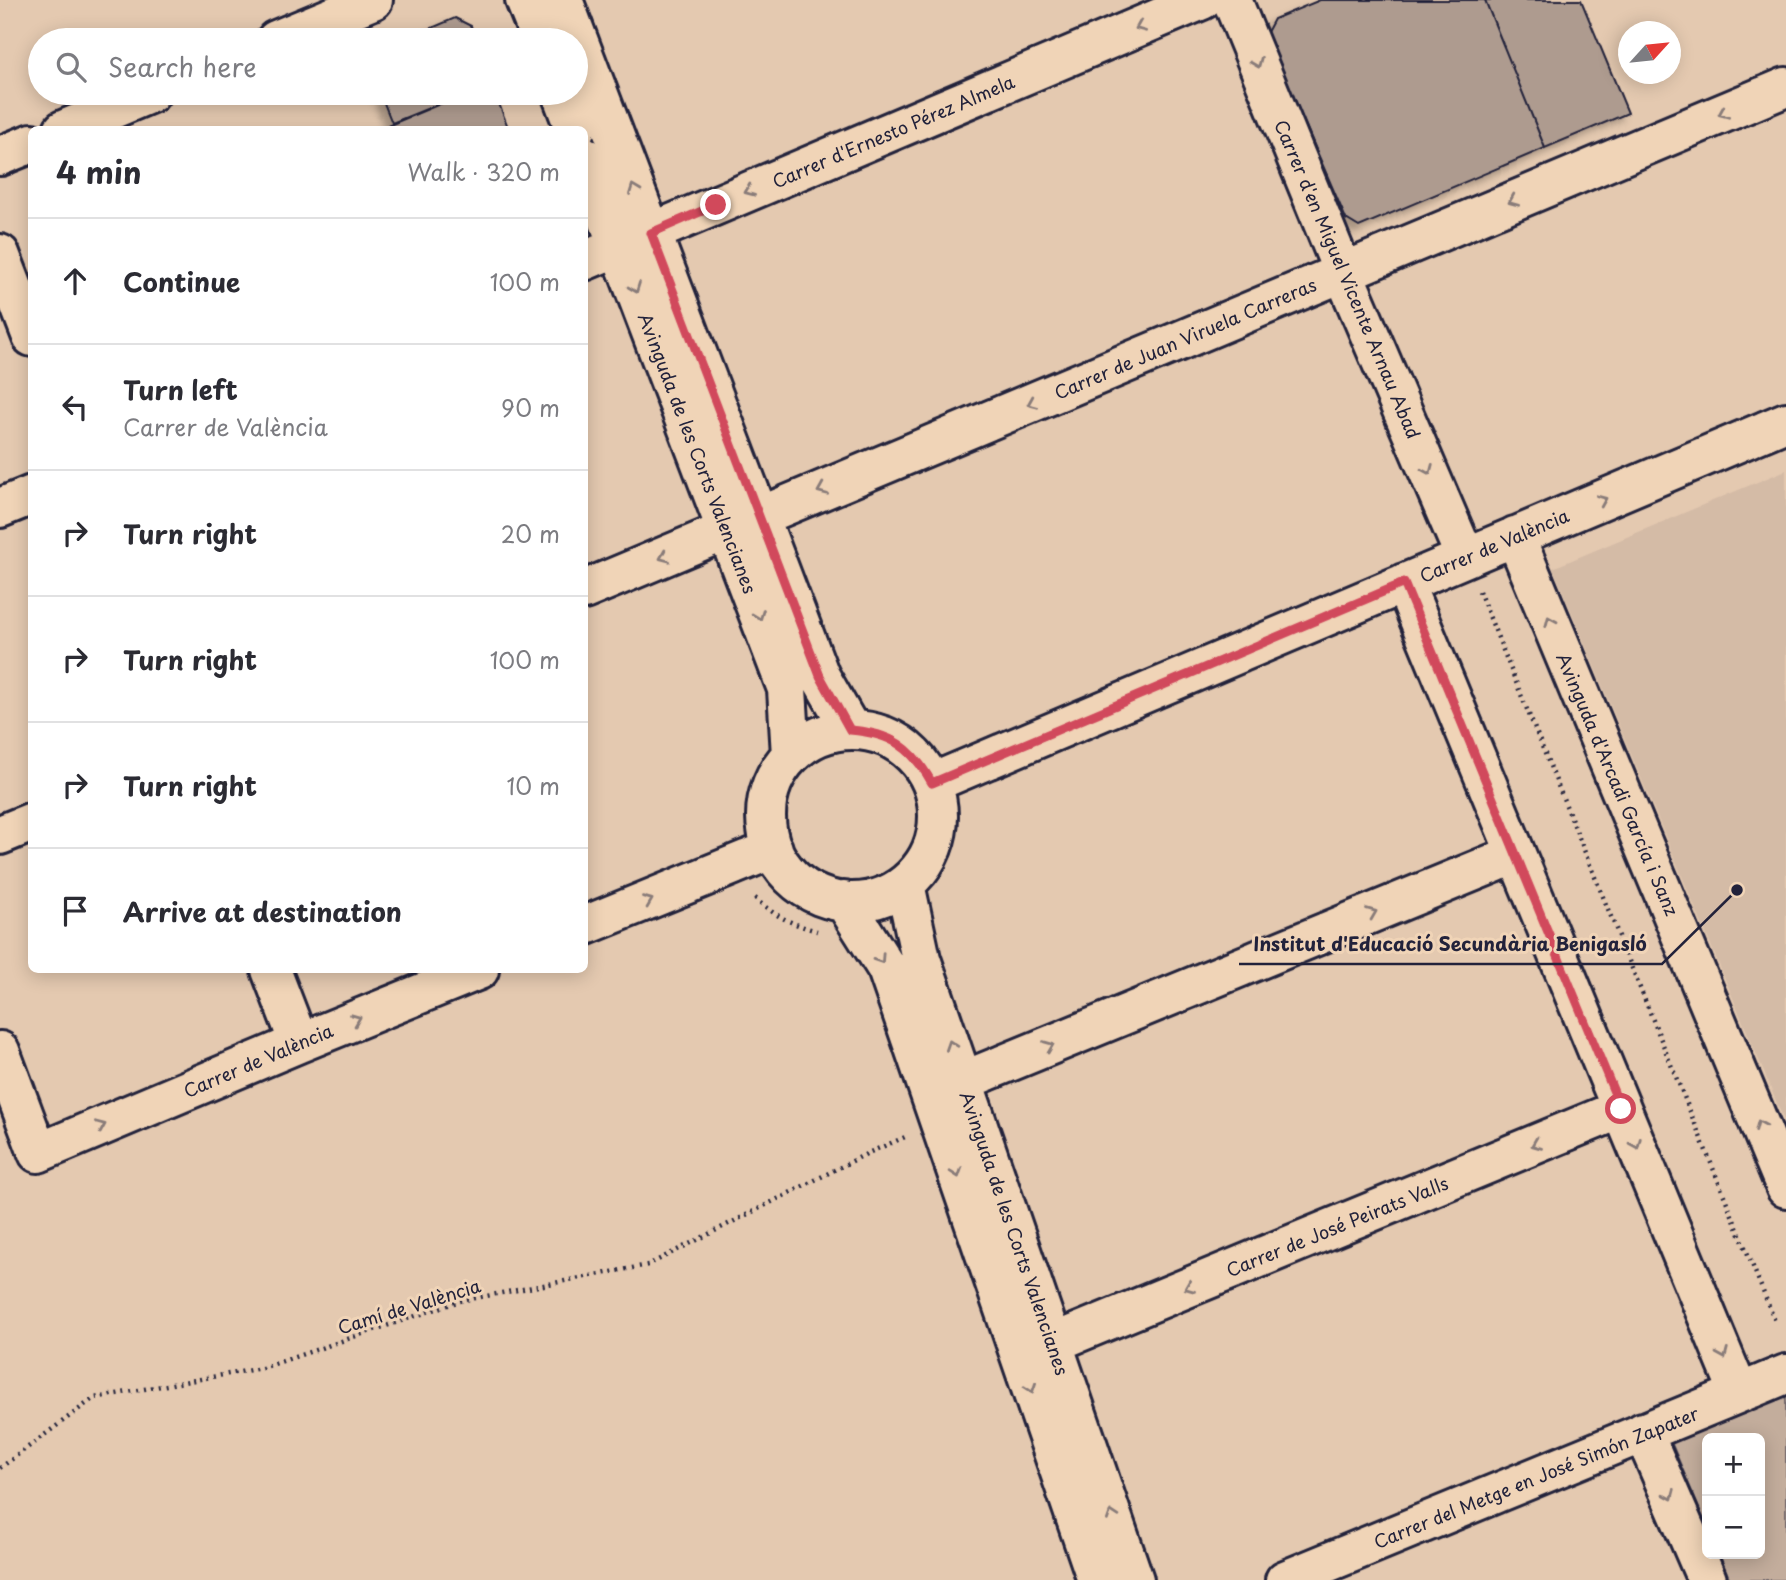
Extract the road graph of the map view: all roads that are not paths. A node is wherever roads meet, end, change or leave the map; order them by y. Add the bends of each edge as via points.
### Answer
1 (373, 0) edge
2 (525, 0) edge
3 (563, 0) edge
4 (1202, 0) edge
5 (1232, 0) edge
6 (305, 28) edge
7 (536, 28) edge
8 (571, 28) edge
9 (588, 83) edge
10 (1786, 87) edge
11 (122, 105) edge
12 (566, 105) edge
13 (73, 126) edge
14 (573, 126) edge
15 (28, 145) edge
16 (0, 156) edge
17 (588, 163) edge
18 (635, 240) junction
19 (0, 254) edge
20 (588, 259) edge
21 (1343, 272) junction
22 (28, 327) edge
23 (1786, 422) edge
24 (28, 497) edge
25 (0, 508) edge
26 (743, 524) junction
27 (1515, 536) junction
28 (1465, 557) junction
29 (1404, 583) junction
30 (588, 588) edge
31 (850, 730) junction
32 (791, 755) junction
33 (932, 783) junction
34 (28, 824) edge
35 (0, 835) edge
36 (773, 849) junction
37 (1516, 854) junction
38 (905, 884) junction
39 (844, 901) junction
40 (588, 924) edge
41 (272, 973) edge
42 (472, 973) edge
43 (299, 1043) junction
44 (0, 1051) edge
45 (963, 1081) junction
46 (1621, 1109) junction
47 (1786, 1188) edge
48 (1053, 1343) junction
49 (1786, 1374) edge
50 (1740, 1393) junction
51 (1643, 1432) junction
52 (1097, 1580) edge
53 (1134, 1580) edge
54 (1285, 1580) edge
55 (1707, 1580) edge

1 - 6 street
2 - 7 street
8 -> 3 street, Avinguda de les Corts Valencianes
4 -> 18 street, Carrer d'Ernesto Pérez Almela
5 -> 21 street, Carrer d'en Miguel Vicente Arnau Abad
18 -> 9 street, Avinguda de les Corts Valencianes
10 -> 21 street, Carrer de Juan Viruela Carreras
11 - 13 street
12 - 14 street
15 - 16 street
17 - 18 street, Avinguda de les Corts Valencianes
18 - 20 street, Carrer d'Ernesto Pérez Almela
18 - 26 street, Avinguda de les Corts Valencianes
19 - 22 street
21 -> 26 street, Carrer de Juan Viruela Carreras
21 -> 28 street, Carrer d'en Miguel Vicente Arnau Abad
27 -> 23 street, Carrer de València
24 - 25 street
26 -> 30 street, Carrer de Juan Viruela Carreras
26 - 31 street, Avinguda de les Corts Valencianes
26 -> 32 street, Avinguda de les Corts Valencianes via 788,689
27 - 28 street, Carrer de València
47 -> 27 street, Avinguda d'Arcadi García i Sanz
28 - 29 street, Carrer de València
29 - 33 street, Carrer de València
29 - 37 street
31 - 32 street via 808,741
31 - 33 street via 867,731 900,744
32 - 36 street via 780,768 768,800
33 - 38 street via 937,801 936,838 919,871
34 - 35 street
36 - 39 street via 794,879 809,890
40 -> 36 street
45 -> 37 street
37 - 46 street
38 - 39 street via 876,898
45 -> 38 street, Avinguda de les Corts Valencianes via 921,959
39 -> 52 street, Avinguda de les Corts Valencianes via 887,969
41 - 43 street
43 -> 42 street, Carrer de València
44 -> 43 street, Carrer de València via 38,1153
45 - 48 street, Avinguda de les Corts Valencianes
46 -> 48 street, Carrer de José Peirats Valls
46 -> 50 street
53 -> 48 street, Avinguda de les Corts Valencianes
49 - 50 street, Carrer del Metge en José Simón Zapater
50 - 51 street, Carrer del Metge en José Simón Zapater
51 - 54 street, Carrer del Metge en José Simón Zapater
51 -> 55 street

